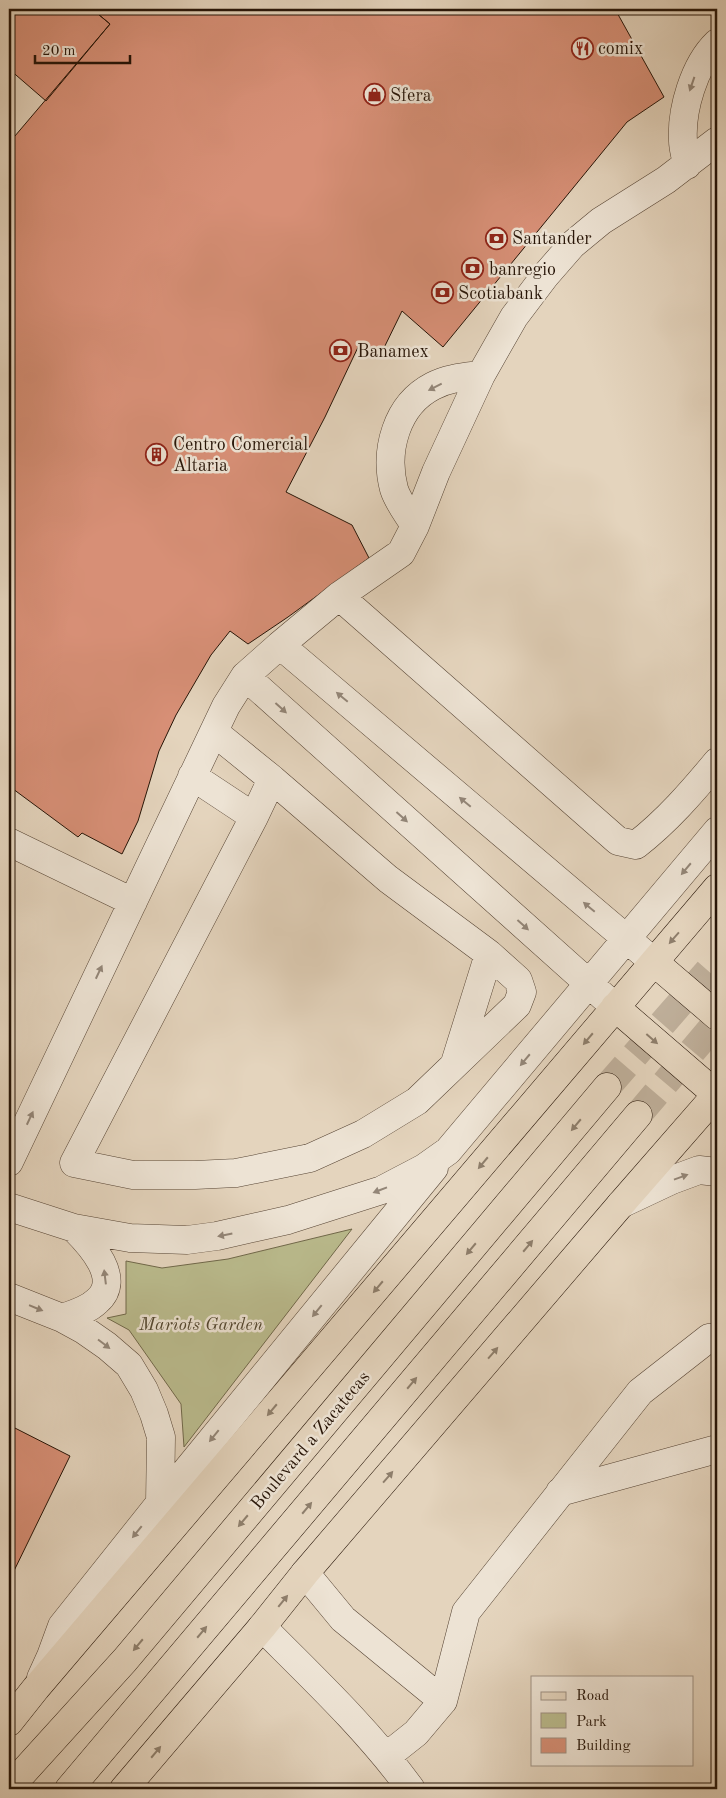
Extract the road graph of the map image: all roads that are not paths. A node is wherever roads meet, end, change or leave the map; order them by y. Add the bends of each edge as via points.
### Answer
1 (717, 43) edge
2 (717, 141) edge
3 (687, 165) junction
4 (481, 375) junction
5 (415, 526) junction
6 (339, 596) junction
7 (280, 645) junction
8 (245, 676) junction
9 (214, 732) junction
10 (717, 762) edge
11 (192, 776) junction
12 (272, 779) junction
13 (254, 817) junction
14 (717, 831) edge
15 (9, 842) edge
16 (717, 888) edge
17 (133, 902) junction
18 (626, 939) junction
19 (489, 954) junction
20 (654, 962) junction
21 (590, 984) junction
22 (615, 1007) junction
23 (717, 1016) edge
24 (454, 1067) junction
25 (607, 1087) tunnel mouth
26 (717, 1095) edge
27 (638, 1116) tunnel mouth
28 (448, 1151) junction
29 (9, 1162) edge
30 (717, 1172) edge
31 (621, 1204) junction
32 (9, 1207) edge
33 (74, 1228) junction
34 (9, 1297) edge
35 (62, 1318) junction
36 (717, 1337) edge
37 (717, 1449) edge
38 (560, 1492) junction
39 (160, 1503) junction
40 (305, 1573) junction
41 (262, 1627) junction
42 (36, 1688) junction
43 (443, 1701) junction
44 (9, 1722) edge
45 (387, 1756) junction
46 (9, 1788) edge
47 (69, 1789) edge
48 (124, 1789) edge
49 (411, 1789) edge

1 -> 3 street via 697,72 686,104 683,141
2 - 3 street
3 - 4 street via 572,245 514,317
4 - 5 street
4 -> 5 street via 433,386 416,399 399,421 392,443 391,473 395,491
5 - 6 street via 401,553
6 - 7 street
6 - 10 street via 618,841 636,844 649,835 686,800
7 - 8 street
18 -> 7 street
8 - 9 street
8 -> 21 street
9 - 11 street
9 - 12 street
11 - 13 street
11 - 17 street
12 - 13 street
12 - 19 street via 388,879
13 - 24 street via 74,1163 133,1175 195,1175 236,1174 310,1158 363,1134 417,1101
14 -> 18 street
15 - 17 street
16 -> 20 main road
29 -> 17 street
18 - 20 street
18 - 21 street
19 - 24 street
19 - 24 street via 518,980 522,992 517,1004
20 - 22 main road
20 - 23 main road
21 - 22 street
21 -> 28 street
22 -> 26 main road
22 -> 42 main road
25 -> 46 main road, Boulevard a Zacatecas via 125,1660
26 - 31 main road
47 -> 27 main road
28 -> 33 street via 382,1190 254,1229 186,1240 130,1238
28 -> 39 street
31 -> 30 street via 699,1170
40 -> 31 main road
32 - 33 street
35 -> 33 street via 99,1301 106,1287 105,1271 99,1258
34 -> 35 street
35 -> 39 street via 107,1346 129,1365 144,1390 161,1437
36 - 38 street via 709,1338 640,1392
37 - 38 street
38 - 43 street via 466,1612
39 -> 42 street via 62,1626
41 -> 40 main road
40 - 43 street via 343,1618
41 - 45 street
48 -> 41 main road
42 - 44 main road
43 - 45 street via 416,1733
45 - 49 street

